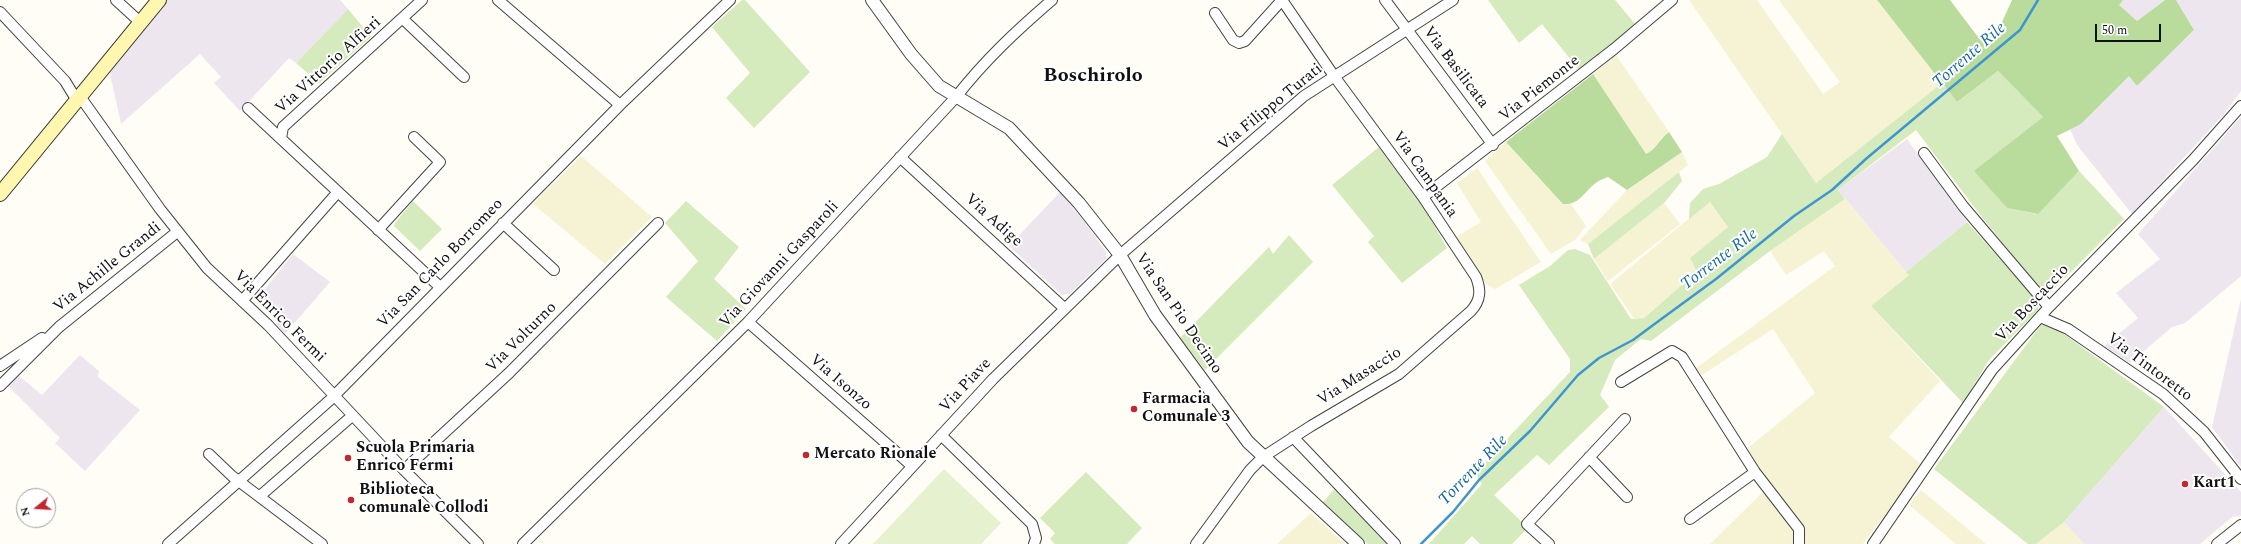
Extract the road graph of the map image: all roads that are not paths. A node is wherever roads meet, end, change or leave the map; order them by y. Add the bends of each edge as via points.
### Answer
1 (116, 0) edge
2 (159, 0) edge
3 (422, 0) edge
4 (498, 0) edge
5 (730, 0) edge
6 (872, 0) edge
7 (1052, 0) edge
8 (1282, 0) edge
9 (1385, 0) edge
10 (1453, 0) edge
11 (1672, 0) edge
12 (0, 12) edge
13 (1215, 13) dead end
14 (403, 19) junction
15 (140, 22) junction
16 (1407, 29) junction
17 (1334, 76) junction
18 (464, 77) dead end
19 (79, 95) junction
20 (956, 97) junction
21 (620, 104) junction
22 (2241, 106) edge
23 (248, 108) dead end
24 (414, 137) dead end
25 (281, 138) junction
26 (1493, 145) junction
27 (1924, 153) dead end
28 (900, 157) junction
29 (337, 193) junction
30 (0, 194) edge
31 (1423, 197) junction
32 (503, 223) junction
33 (658, 223) dead end
34 (378, 230) junction
35 (176, 232) junction
36 (1120, 255) junction
37 (554, 270) dead end
38 (440, 287) junction
39 (1480, 295) joint
40 (242, 301) junction
41 (2048, 307) junction
42 (1064, 308) junction
43 (2040, 317) junction
44 (748, 322) junction
45 (59, 327) junction
46 (0, 366) edge
47 (1622, 382) dead end
48 (0, 386) edge
49 (334, 396) junction
50 (352, 416) junction
51 (1625, 419) dead end
52 (941, 435) junction
53 (1294, 437) junction
54 (209, 454) dead end
55 (1263, 457) junction
56 (1589, 457) junction
57 (912, 466) junction
58 (404, 470) junction
59 (1755, 472) junction
60 (2241, 479) edge
61 (239, 480) junction
62 (260, 496) junction
63 (1628, 497) dead end
64 (1690, 519) dead end
65 (2241, 524) edge
66 (168, 544) edge
67 (322, 544) edge
68 (478, 544) edge
69 (522, 544) edge
70 (841, 544) edge
71 (1034, 544) edge
72 (1196, 544) edge
73 (1358, 544) edge
74 (1395, 544) edge
75 (1549, 544) edge
76 (1799, 544) edge
77 (1873, 544) edge
78 (2217, 544) edge

1 - 15 street
2 - 15 main road
3 - 14 street, Via Vittorio Alfieri
4 - 21 street
5 - 21 street, Via San Carlo Borromeo
6 - 20 street, Via San Pio Decimo via 911,54 939,86
7 - 20 street, Via Giovanni Gasparoli via 981,65
8 - 13 street via 1245,41 1238,43 1233,40
8 - 17 street, Via Campania
9 - 16 street, Via Basilicata
10 - 16 street, Via Filippo Turati
11 - 26 street, Via Piemonte
12 - 19 street, Via Enrico Fermi
14 - 18 street, Via Vittorio Alfieri
14 - 25 street, Via Vittorio Alfieri via 283,127
15 - 19 main road
16 - 17 street, Via Filippo Turati
16 - 26 street, Via Basilicata
17 - 31 street, Via Campania
17 - 36 street, Via Filippo Turati via 1304,96
19 - 30 main road
19 - 35 street, Via Enrico Fermi
20 - 28 street, Via Giovanni Gasparoli
20 - 36 street, Via San Pio Decimo via 999,121 1018,136 1079,203
21 - 32 street, Via San Carlo Borromeo
22 - 41 street, Via Boscaccio via 2193,160
23 - 25 street
24 - 34 street via 440,162
25 - 29 street via 282,142
26 - 31 street, Via Piemonte
27 - 41 street via 1963,206
28 - 42 street, Via Adige
28 - 44 street, Via Giovanni Gasparoli
29 - 34 street
29 - 40 street
31 - 39 street, Via Campania via 1476,277
32 - 37 street
32 - 38 street, Via San Carlo Borromeo
33 - 58 street, Via Volturno via 509,373
34 - 38 street
35 - 40 street, Via Enrico Fermi via 207,268
35 - 45 street, Via Achille Grandi
36 - 42 street, Via Piave
36 - 55 street, Via San Pio Decimo via 1156,315 1248,442
38 - 49 street, Via San Carlo Borromeo
39 - 53 street, Via Masaccio via 1478,304 1472,311 1399,374
40 - 49 street, Via Enrico Fermi
41 - 43 street, Via Boscaccio
42 - 52 street, Via Piave
43 - 60 street, Via Tintoretto via 2068,329 2164,394 2204,432
43 - 77 street, Via Boscaccio via 1992,370
44 - 57 street, Via Isonzo
44 - 69 street, Via Giovanni Gasparoli
45 - 46 street, Via Achille Grandi
45 - 48 street, Via Achille Grandi
47 - 59 street via 1672,351 1682,357
49 - 50 street, Via Enrico Fermi
49 - 61 street, Via San Carlo Borromeo
50 - 58 street, Via Enrico Fermi
50 - 62 street
51 - 56 street
52 - 57 street, Via Piave
52 - 71 street via 1032,524 1036,538
53 - 55 street, Via Masaccio
53 - 74 street
54 - 61 street
55 - 72 street, Via Masaccio via 1250,470
55 - 73 street, Via San Pio Decimo
56 - 63 street
56 - 75 street via 1527,524
57 - 70 street, Via Piave
58 - 68 street, Via Enrico Fermi
59 - 64 street
59 - 76 street via 1799,529
61 - 62 street
61 - 66 street, Via San Carlo Borromeo
62 - 67 street
65 - 78 street

